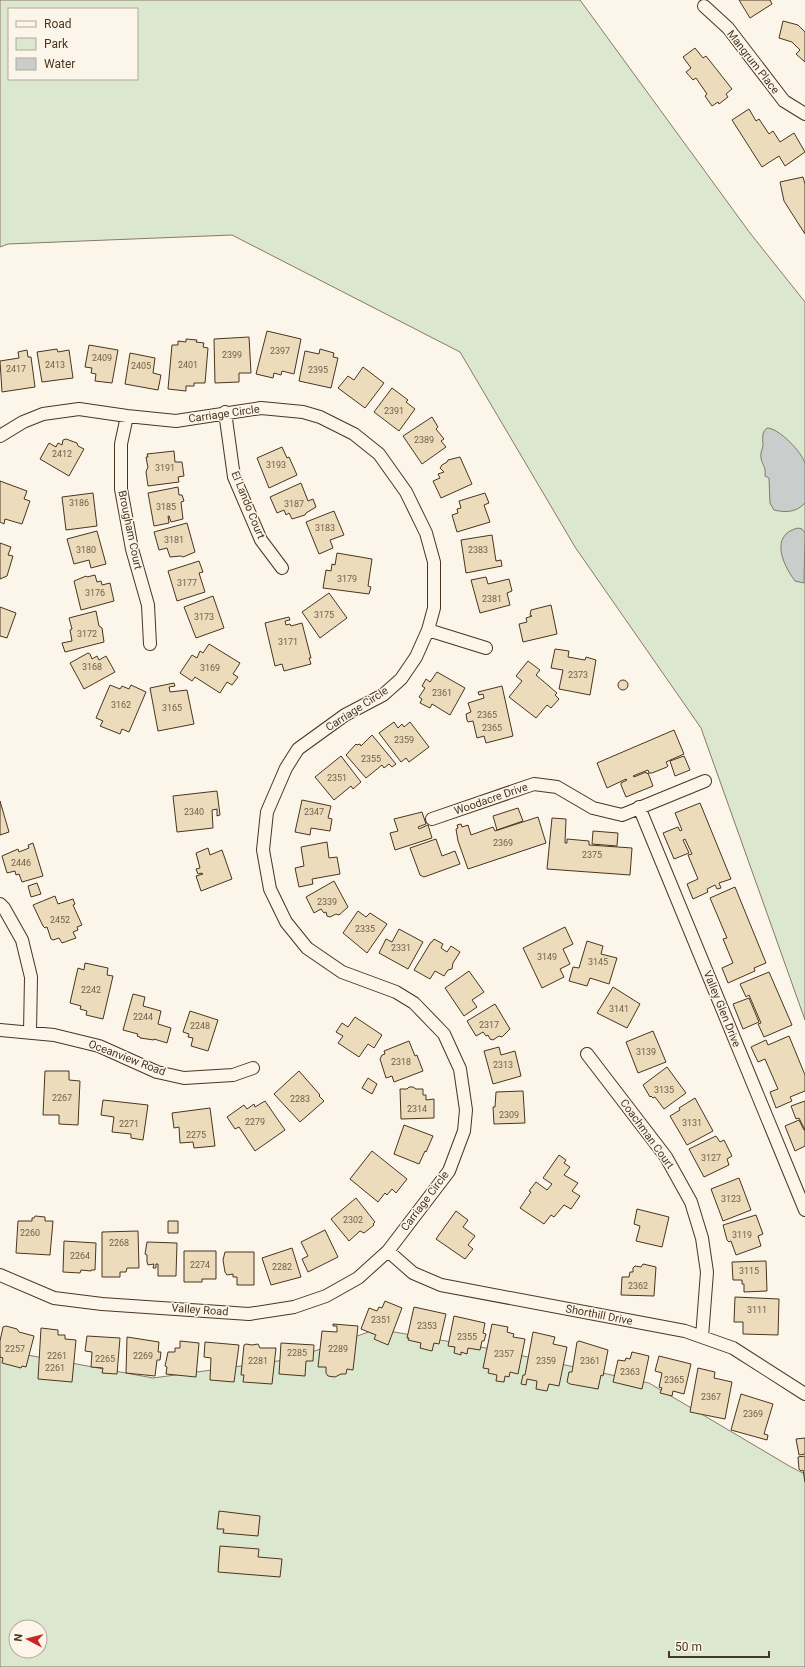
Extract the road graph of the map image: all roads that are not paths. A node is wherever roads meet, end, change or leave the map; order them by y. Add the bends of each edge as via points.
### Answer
1 (704, 6) dead end
2 (805, 114) edge
3 (225, 412) junction
4 (127, 416) junction
5 (0, 436) edge
6 (282, 568) dead end
7 (428, 630) junction
8 (150, 644) dead end
9 (486, 648) dead end
10 (705, 781) dead end
11 (639, 807) junction
12 (432, 819) dead end
13 (0, 904) edge
14 (0, 1030) edge
15 (30, 1032) junction
16 (587, 1054) dead end
17 (253, 1068) dead end
18 (805, 1210) edge
19 (388, 1251) junction
20 (0, 1275) edge
21 (702, 1338) junction
22 (805, 1394) edge

1 - 2 street, Mangrum Place via 728,28 784,101
3 - 4 street, Carriage Circle via 176,420
3 - 6 street, El Lando Court via 234,476 261,540
3 - 7 street, Carriage Circle via 261,408 303,412 320,417 354,434 379,454 406,492 426,533 434,562 434,608
4 - 5 street, Carriage Circle via 79,409 43,414
4 - 8 street, Brougham Court via 121,444 121,489 132,549 148,605
7 - 9 street
7 - 19 street, Carriage Circle via 416,657 401,679 383,695 345,715 298,749 286,768 267,812 263,850 270,889 286,922 307,948 342,972 396,992 414,1003 444,1034 460,1069 466,1117 464,1131 449,1171
10 - 11 street, Woodacre Drive
11 - 12 street, Woodacre Drive via 622,815 592,808 557,787 534,784
11 - 18 street, Valley Glen Drive
13 - 15 street via 22,940 31,977
14 - 15 street, Oceanview Road
15 - 17 street, Oceanview Road via 99,1046 157,1072 184,1078 233,1075
16 - 21 street, Coachman Court via 666,1157 691,1202 702,1238 707,1272
19 - 20 street, Valley Road via 358,1278 326,1296 294,1307 249,1314 102,1304 54,1298
19 - 21 street, Shorthill Drive via 413,1273 441,1285 685,1331
21 - 22 street, Shorthill Drive via 733,1348

